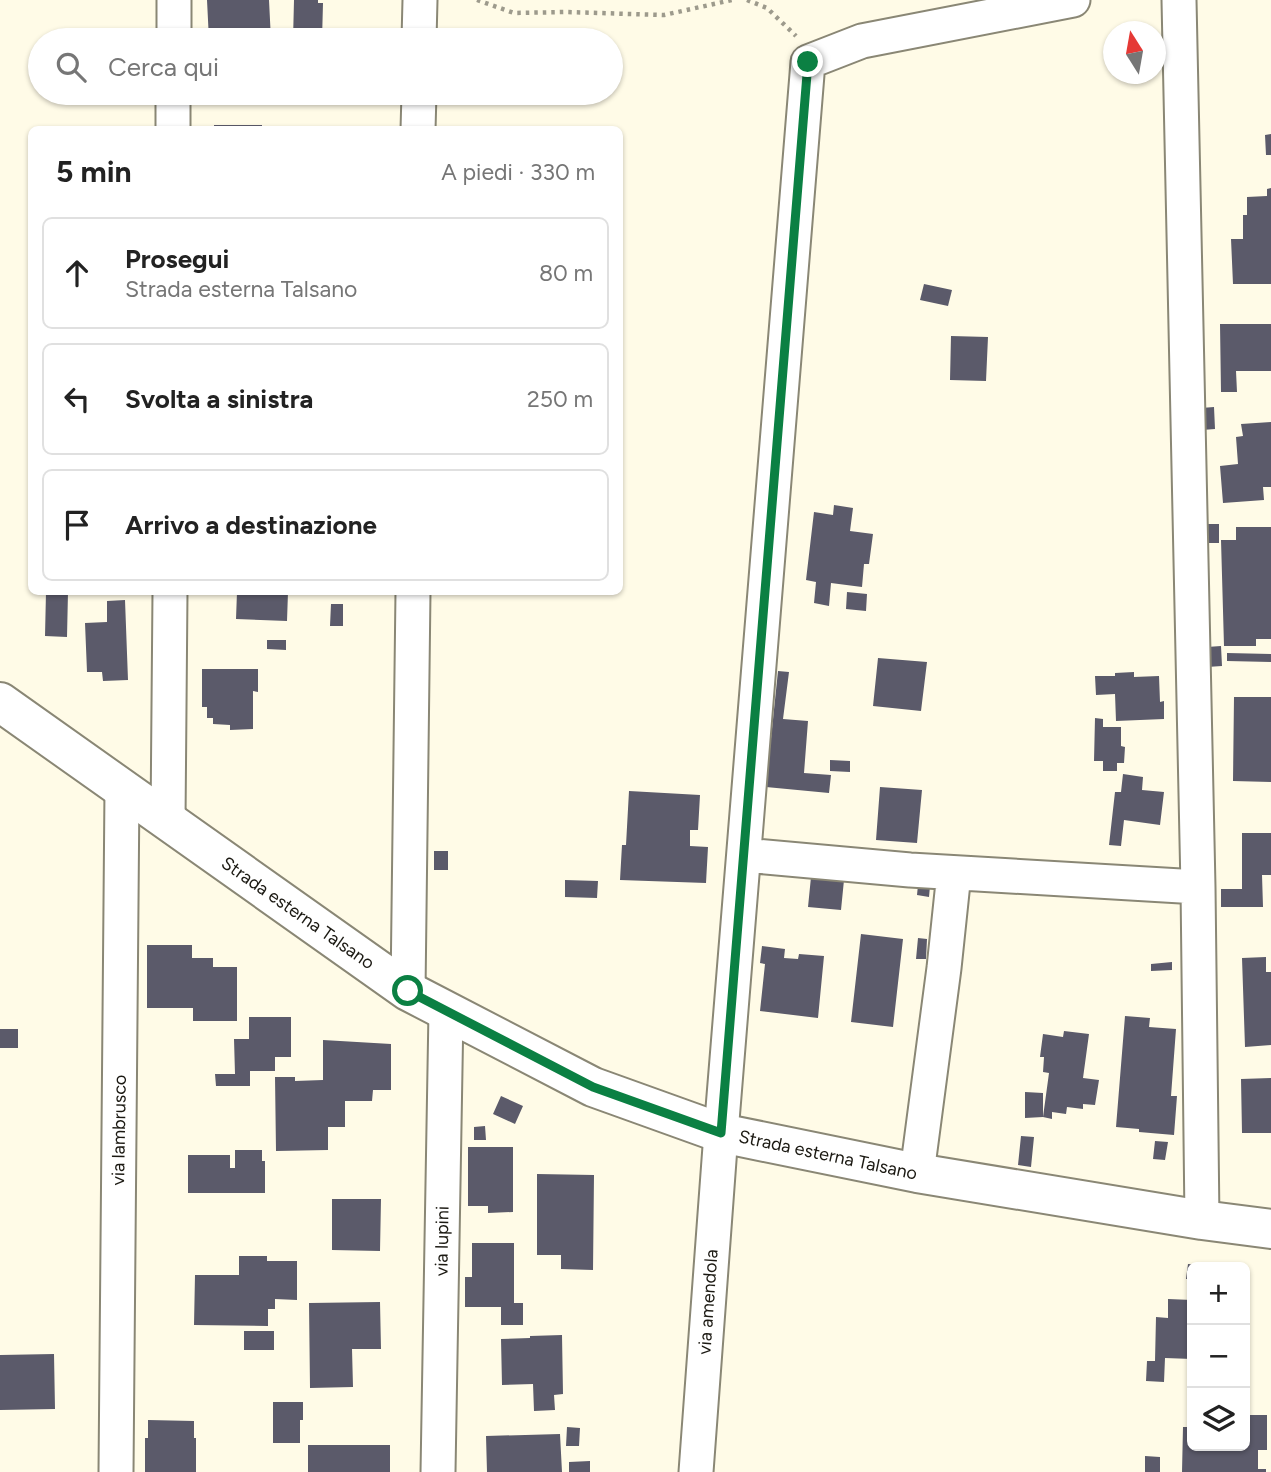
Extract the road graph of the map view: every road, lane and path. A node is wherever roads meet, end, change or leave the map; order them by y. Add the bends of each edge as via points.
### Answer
1 (174, 0) edge
2 (420, 0) edge
3 (477, 0) edge
4 (732, 0) edge
5 (747, 0) edge
6 (1073, 0) edge
7 (1179, 0) edge
8 (174, 28) edge
9 (419, 28) edge
10 (808, 62) junction
11 (173, 105) edge
12 (419, 105) edge
13 (173, 126) edge
14 (418, 126) edge
15 (170, 595) edge
16 (413, 595) edge
17 (0, 702) edge
18 (122, 789) junction
19 (168, 821) junction
20 (744, 855) junction
21 (954, 873) junction
22 (1199, 887) junction
23 (408, 991) junction
24 (446, 1011) junction
25 (721, 1133) junction
26 (917, 1173) junction
27 (1202, 1220) junction
28 (1271, 1229) edge
29 (116, 1472) edge
30 (439, 1472) edge
31 (695, 1472) edge

1 - 8 street
2 - 9 street
3 - 4 path via 514,13 664,15
5 - 10 path via 767,8 794,33
6 - 10 street via 862,41
7 - 22 street
10 - 20 street, via amendola
11 - 13 street
12 - 14 street
15 - 19 street
16 - 23 street
17 - 18 street, Strada esterna Talsano
18 - 19 street, Strada esterna Talsano
18 - 29 street, via lambrusco
19 - 23 street, Strada esterna Talsano
20 - 21 street
20 - 25 street, via amendola
21 - 22 street
21 - 26 street
22 - 27 street
23 - 24 street, Strada esterna Talsano
24 - 25 street, Strada esterna Talsano via 593,1087
24 - 30 street, via lupini
25 - 26 street, Strada esterna Talsano
25 - 31 street, via amendola
26 - 27 street, Strada esterna Talsano
27 - 28 street, Strada esterna Talsano

